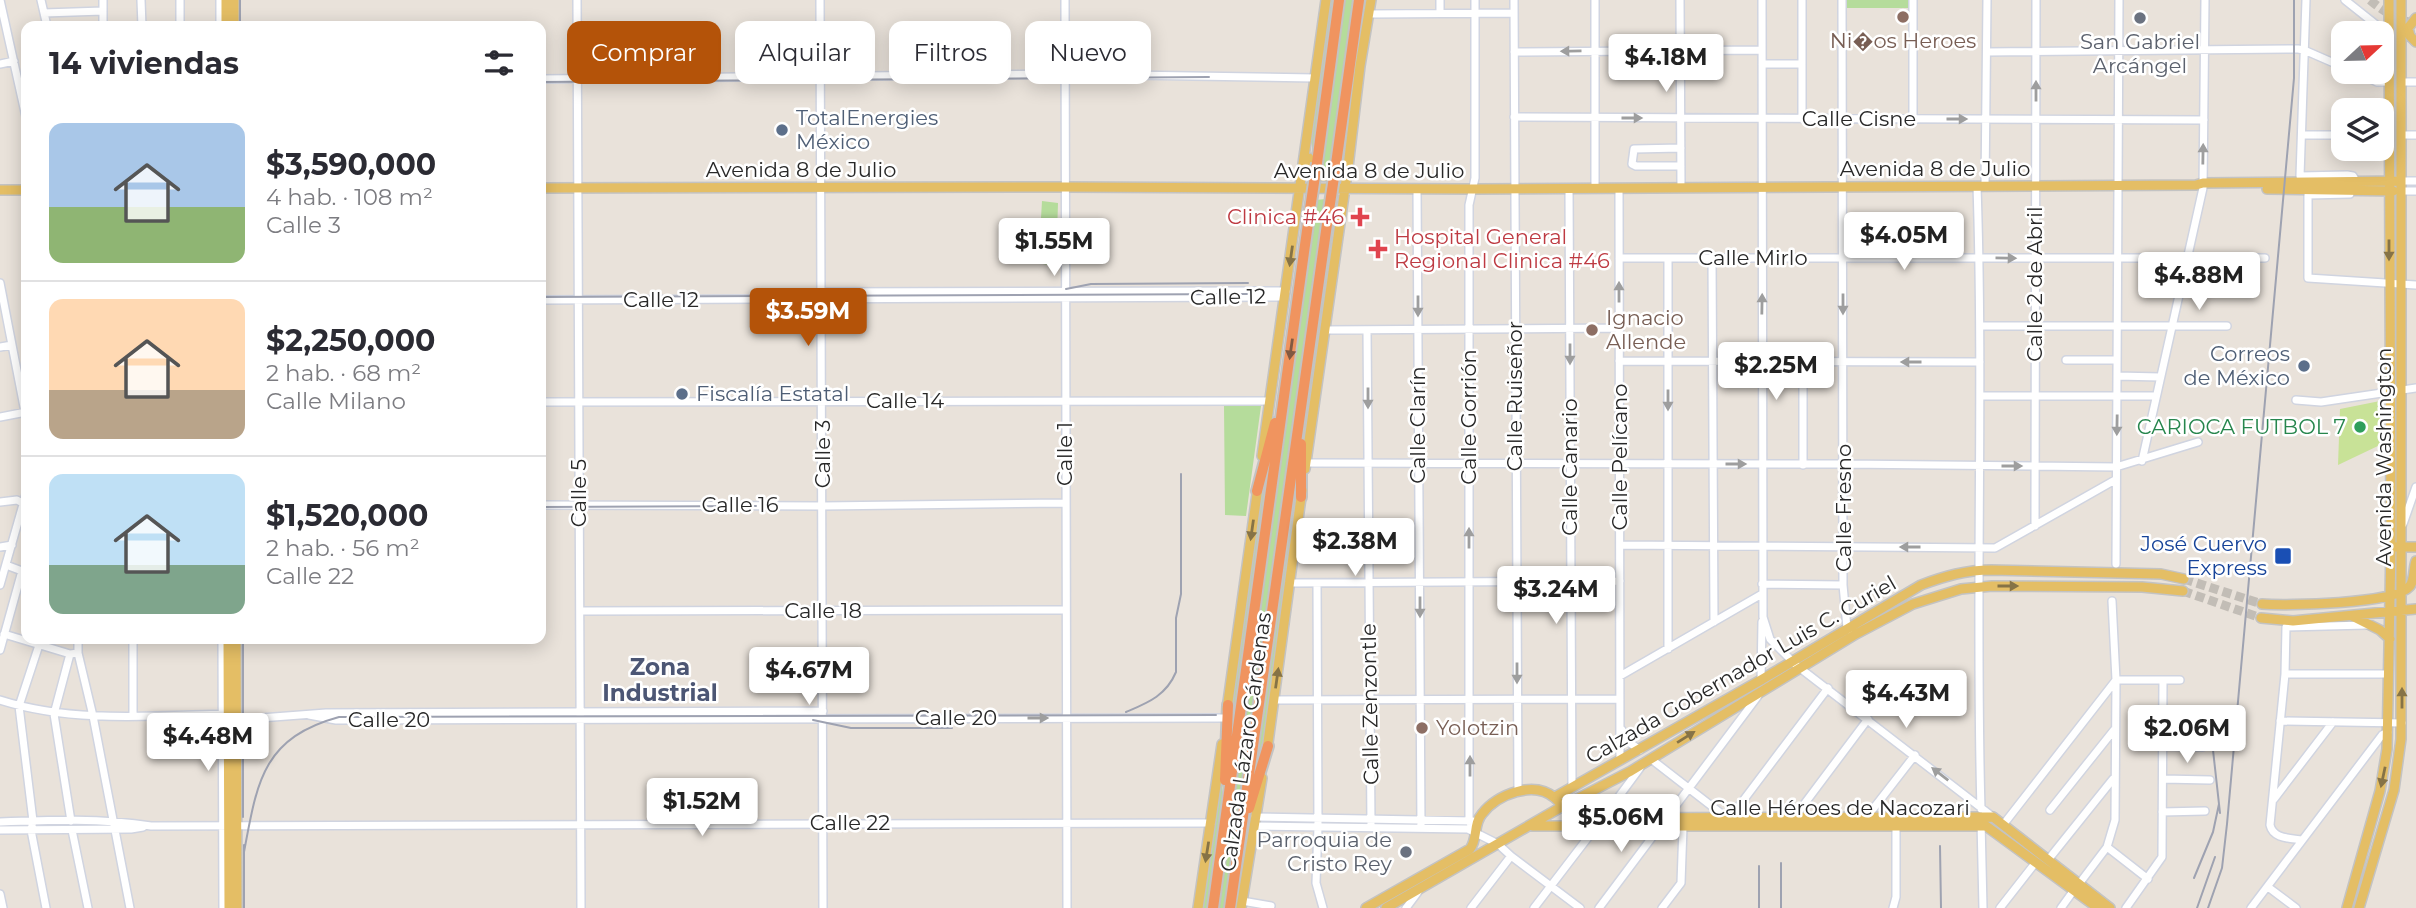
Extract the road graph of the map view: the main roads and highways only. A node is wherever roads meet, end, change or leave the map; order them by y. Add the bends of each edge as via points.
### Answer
1 (226, 0) edge
2 (234, 0) edge
3 (1326, 0) edge
4 (1338, 0) edge
5 (1361, 0) edge
6 (1371, 0) edge
7 (2401, 0) edge
8 (2389, 5) edge
9 (2401, 16) junction
10 (2416, 18) edge
11 (226, 21) edge
12 (234, 21) edge
13 (2394, 37) edge
14 (2401, 40) junction
15 (2416, 42) edge
16 (1311, 104) junction
17 (2387, 161) edge
18 (1348, 167) junction
19 (2201, 185) junction
20 (2389, 186) junction
21 (2401, 186) junction
22 (546, 188) edge
23 (1300, 188) junction
24 (1345, 188) junction
25 (0, 190) edge
26 (21, 190) edge
27 (1288, 373) junction
28 (1302, 408) junction
29 (1257, 491) junction
30 (1301, 497) junction
31 (2396, 547) junction
32 (2416, 547) edge
33 (2416, 561) edge
34 (2184, 579) tunnel mouth
35 (2183, 592) tunnel mouth
36 (2400, 592) junction
37 (2390, 596) junction
38 (2262, 604) tunnel mouth
39 (2416, 609) edge
40 (2395, 610) junction
41 (2351, 616) junction
42 (2261, 618) tunnel mouth
43 (2390, 639) junction
44 (228, 644) edge
45 (235, 644) edge
46 (1228, 705) junction
47 (228, 716) junction
48 (1268, 746) junction
49 (1555, 797) junction
50 (1563, 806) junction
51 (1226, 815) junction
52 (1981, 821) junction
53 (1792, 822) junction
54 (229, 826) junction
55 (1531, 826) junction
56 (1238, 851) junction
57 (2076, 887) junction
58 (1242, 905) edge
59 (229, 908) edge
60 (237, 908) edge
61 (1198, 908) edge
62 (1213, 908) edge
63 (1230, 908) edge
64 (1366, 908) edge
65 (1386, 908) edge
66 (2098, 908) edge
67 (2110, 908) edge
68 (2347, 908) edge
69 (2359, 908) edge

1 - 11 main road
2 - 12 main road
3 - 16 main road, Calzada Lázaro Cárdenas
4 -> 27 highway, Calzada Lázaro Cárdenas, bridge
5 - 28 highway, Calzada Lázaro Cárdenas, bridge
6 - 18 main road, Calzada Lázaro Cárdenas
7 - 9 main road, Avenida Washington
8 - 9 main road
9 - 10 main road
9 - 14 main road, Avenida Washington
10 - 15 main road via 2408,28
13 - 14 main road
14 - 15 main road
14 - 21 main road, Avenida Washington
16 - 18 main road via 1309,171 1314,176 1338,177
16 - 23 main road, Calzada Lázaro Cárdenas
17 - 20 main road, Avenida Washington
18 - 24 main road, Calzada Lázaro Cárdenas
19 - 20 main road, Avenida 8 de Julio via 2356,181
19 - 20 main road, Avenida 8 de Julio via 2362,191
19 - 24 main road, Avenida 8 de Julio
20 - 21 main road, Avenida 8 de Julio
20 -> 31 main road, Avenida Washington via 2389,392
21 - 31 main road, Avenida Washington via 2401,528
22 - 23 main road, Avenida 8 de Julio
23 - 24 main road, Avenida 8 de Julio
23 -> 29 main road, Calzada Lázaro Cárdenas
24 - 30 main road, Calzada Lázaro Cárdenas
25 - 26 main road
27 - 29 highway
27 - 51 highway, Calzada Lázaro Cárdenas
28 - 30 highway
28 - 56 highway, Calzada Lázaro Cárdenas
29 -> 46 main road, Calzada Lázaro Cárdenas
48 -> 30 main road, Calzada Lázaro Cárdenas
31 - 32 main road
31 - 36 main road, Avenida Washington
31 - 37 main road, Avenida Washington
33 - 36 main road via 2410,586
34 - 49 main road, Calzada Gobernador Luis C. Curiel via 2161,574 1978,570 1921,585
50 -> 35 main road, Calzada Gobernador Luis C. Curiel via 1651,759 1856,634 1944,593 1978,587 2142,587
36 - 37 main road
36 - 40 main road, Avenida Washington
37 - 38 main road via 2293,607
37 - 40 main road, Avenida Washington
39 - 40 main road
40 - 41 main road
40 - 43 main road, Avenida Washington
69 -> 40 main road, Avenida Washington via 2394,790 2401,750
41 - 42 main road via 2293,621
41 - 43 main road
43 -> 68 main road, Avenida Washington via 2384,777
44 - 47 main road
45 - 47 main road
46 - 51 highway
46 -> 61 main road, Calzada Lázaro Cárdenas
47 - 54 main road
48 - 56 highway
48 - 58 main road, Calzada Lázaro Cárdenas
49 - 50 main road
49 - 64 main road via 1536,790 1495,802 1473,821 1470,849
50 - 53 main road, Calle Héroes de Nacozari via 1577,817
50 - 55 main road, Calzada Gobernador Luis C. Curiel
51 - 62 highway, Calzada Lázaro Cárdenas
52 - 53 main road, Calle Héroes de Nacozari via 1896,825
52 - 53 main road, Calle Héroes de Nacozari via 1866,818
52 - 57 main road
52 - 57 main road, Calle Héroes de Nacozari via 1993,817
53 - 55 main road, Calle Héroes de Nacozari
54 - 59 main road
54 - 60 main road
55 - 65 main road, Calzada Gobernador Luis C. Curiel
56 - 63 highway, Calzada Lázaro Cárdenas
57 - 66 main road
57 - 67 main road

